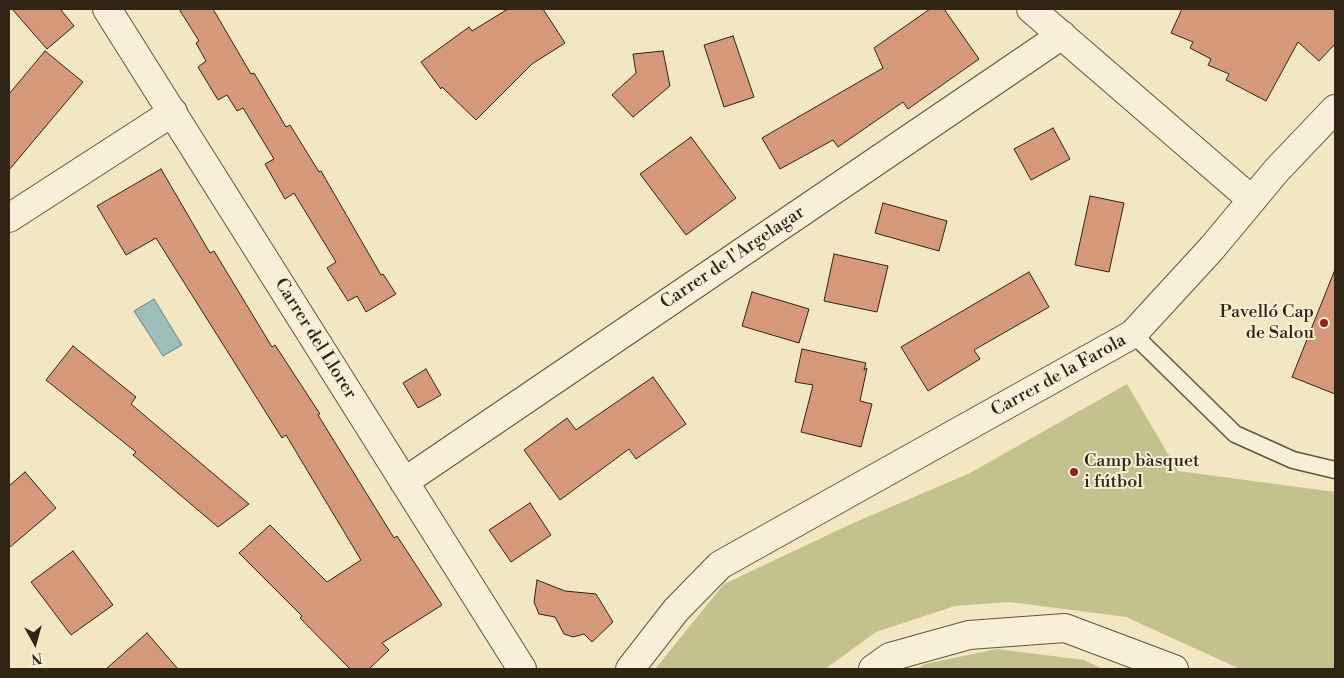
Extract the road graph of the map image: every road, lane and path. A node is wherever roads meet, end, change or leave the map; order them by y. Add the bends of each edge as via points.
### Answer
1 (107, 9) edge
2 (1031, 9) edge
3 (1062, 35) junction
4 (1335, 109) edge
5 (173, 112) junction
6 (1252, 200) junction
7 (9, 218) edge
8 (1133, 334) junction
9 (1335, 470) edge
10 (404, 482) junction
11 (522, 669) edge
12 (630, 669) edge
13 (872, 669) edge
14 (1174, 669) edge

1 - 5 street, Carrer del Llorer
2 - 3 street
3 - 6 street
3 - 10 street, Carrer de l'Argelagar
4 - 6 street, Carrer de la Farola
5 - 7 street
5 - 10 street, Carrer del Llorer
6 - 8 street, Carrer de la Farola
8 - 9 lane via 1235,434 1294,460
8 - 12 street, Carrer de la Farola via 720,565 676,610
10 - 11 street, Carrer del Llorer
13 - 14 street via 890,657 969,636 1065,628

